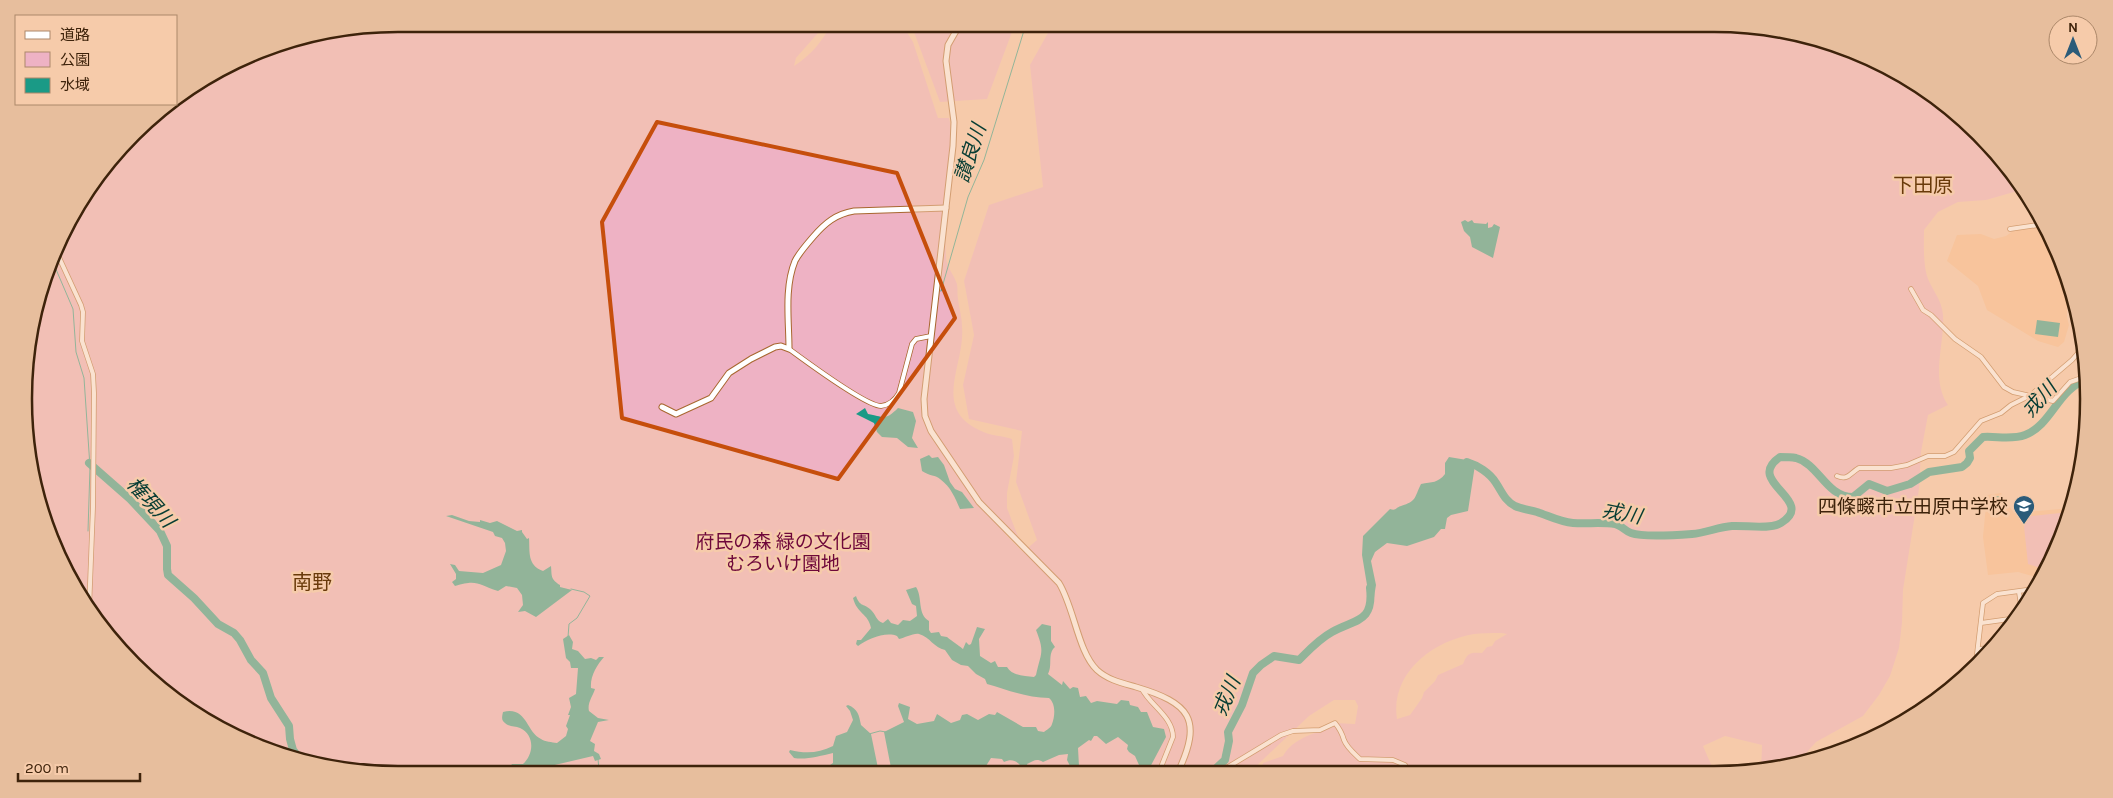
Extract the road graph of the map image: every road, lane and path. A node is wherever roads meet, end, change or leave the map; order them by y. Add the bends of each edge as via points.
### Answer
1 (955, 32) edge
2 (946, 208) junction
3 (2036, 225) edge
4 (2010, 229) dead end
5 (60, 259) edge
6 (1911, 289) dead end
7 (931, 336) junction
8 (789, 349) junction
9 (2077, 354) edge
10 (2080, 378) edge
11 (2031, 395) junction
12 (662, 407) dead end
13 (1837, 476) dead end
14 (2026, 591) edge
15 (2019, 592) junction
16 (89, 595) edge
17 (2020, 601) edge
18 (2007, 619) edge
19 (1981, 623) junction
20 (1978, 649) junction
21 (1982, 649) edge
22 (1978, 653) edge
23 (1142, 689) junction
24 (1161, 766) edge
25 (1181, 766) edge
26 (1230, 766) edge
27 (1405, 766) dead end

1 - 2 street via 948,45 946,62 954,122
2 - 7 street
2 - 8 street via 854,211 823,225 796,259 790,276
3 - 4 street
5 - 16 street via 81,305 82,345 93,374
6 - 11 street via 1923,310 1981,357 2004,387
7 - 8 street via 916,339 912,344 899,393 882,406 861,397
7 - 23 street via 924,408 931,431 984,508 1059,582 1092,664 1109,679
8 - 12 street via 775,346 751,359 729,373 715,396 689,409 676,414
9 - 11 street
10 - 11 street via 2070,382 2053,401
11 - 13 street via 1981,421 1954,452 1945,456 1928,456 1891,468 1859,468 1847,478
14 - 15 street
15 - 17 street
15 - 19 street via 1997,594 1983,602
18 - 19 street
19 - 20 street
20 - 21 street
20 - 22 street
23 - 24 street via 1173,732
23 - 25 street via 1171,700 1182,709 1188,720 1190,744
26 - 27 street via 1293,731 1320,730 1335,723 1343,732 1344,741 1360,759 1393,760

